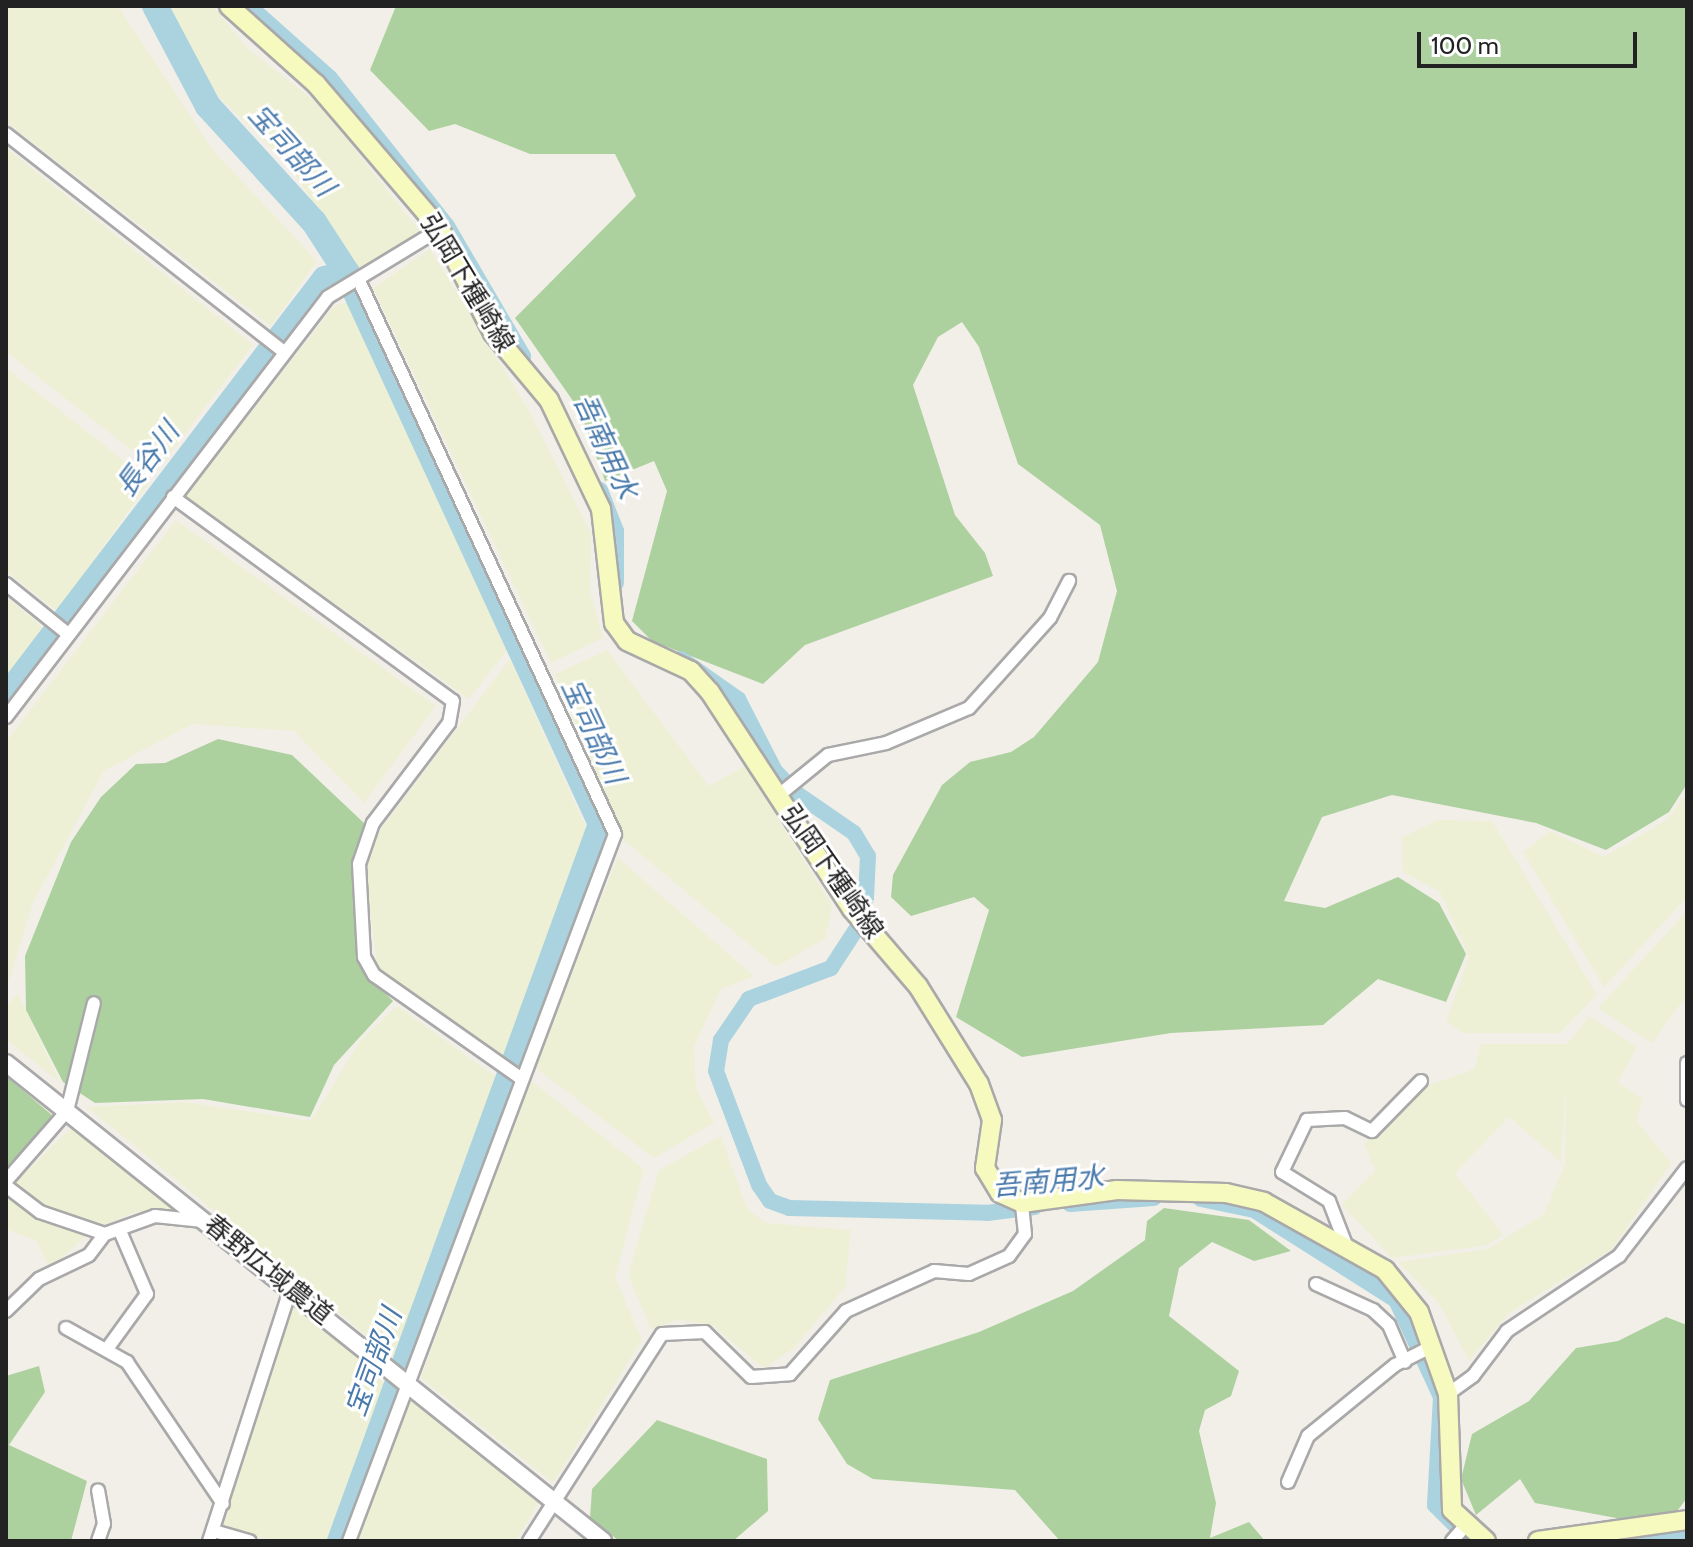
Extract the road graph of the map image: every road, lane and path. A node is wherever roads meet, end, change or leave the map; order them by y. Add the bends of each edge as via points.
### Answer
1 (229, 6) edge
2 (6, 134) edge
3 (440, 229) junction
4 (358, 284) junction
5 (282, 350) junction
6 (173, 497) junction
7 (1069, 581) dead end
8 (6, 584) edge
9 (68, 634) junction
10 (6, 717) edge
11 (782, 793) junction
12 (94, 1003) dead end
13 (6, 1063) edge
14 (1687, 1063) edge
15 (522, 1079) junction
16 (1421, 1081) dead end
17 (1687, 1100) edge
18 (67, 1111) junction
19 (1687, 1168) edge
20 (6, 1183) edge
21 (1024, 1212) junction
22 (207, 1221) junction
23 (120, 1231) junction
24 (105, 1234) junction
25 (1346, 1245) junction
26 (1316, 1284) dead end
27 (291, 1287) junction
28 (6, 1311) edge
29 (66, 1328) dead end
30 (107, 1349) junction
31 (1429, 1349) junction
32 (1408, 1362) junction
33 (406, 1384) junction
34 (1448, 1394) junction
35 (1288, 1482) dead end
36 (98, 1491) dead end
37 (554, 1502) junction
38 (223, 1504) junction
39 (1687, 1520) edge
40 (1457, 1535) edge
41 (211, 1536) edge
42 (98, 1541) edge
43 (250, 1541) edge
44 (349, 1541) edge
45 (529, 1541) edge
46 (603, 1541) edge
47 (1486, 1541) edge
48 (1538, 1541) edge

1 - 3 main road, 弘岡下種崎線 via 316,84
2 - 5 street
3 - 4 street
3 - 11 main road, 弘岡下種崎線 via 493,333 549,400 601,509 614,623 627,641 691,671
4 - 5 street via 340,291
4 - 15 street via 615,834
5 - 6 street
6 - 9 street
6 - 15 street via 453,701 449,723 373,823 359,864 364,957 374,975
7 - 11 street via 1050,618 969,708 886,743 828,755
8 - 9 street
9 - 10 street
11 - 21 main road, 弘岡下種崎線 via 979,1084 992,1120 985,1168 1000,1193
12 - 18 street
13 - 18 street, 春野広域農道
14 - 17 street
15 - 33 street
16 - 25 street via 1372,1131 1345,1118 1307,1120 1282,1172 1329,1201
18 - 20 street
18 - 22 street, 春野広域農道
19 - 34 street via 1619,1256 1507,1331 1473,1376
20 - 24 street via 40,1212
21 - 25 main road via 1117,1190 1226,1193 1264,1202
21 - 37 street via 1020,1246 1009,1256 969,1274 934,1271 846,1311 790,1374 751,1377 705,1332 662,1334
22 - 23 street via 155,1216
22 - 27 street, 春野広域農道
23 - 24 street
23 - 30 street via 147,1294
24 - 28 street via 89,1255 39,1279
25 - 31 main road via 1407,1290
26 - 32 street via 1373,1310 1389,1325
27 - 33 street, 春野広域農道
27 - 38 street
29 - 30 street
30 - 38 street via 127,1362
31 - 32 street
31 - 34 main road
32 - 35 street via 1308,1436
33 - 37 street, 春野広域農道
33 - 44 street
34 - 40 main road via 1446,1488
36 - 42 street via 104,1524
37 - 45 street
37 - 46 street, 春野広域農道
38 - 41 street
39 - 48 main road
40 - 47 main road
41 - 43 street

